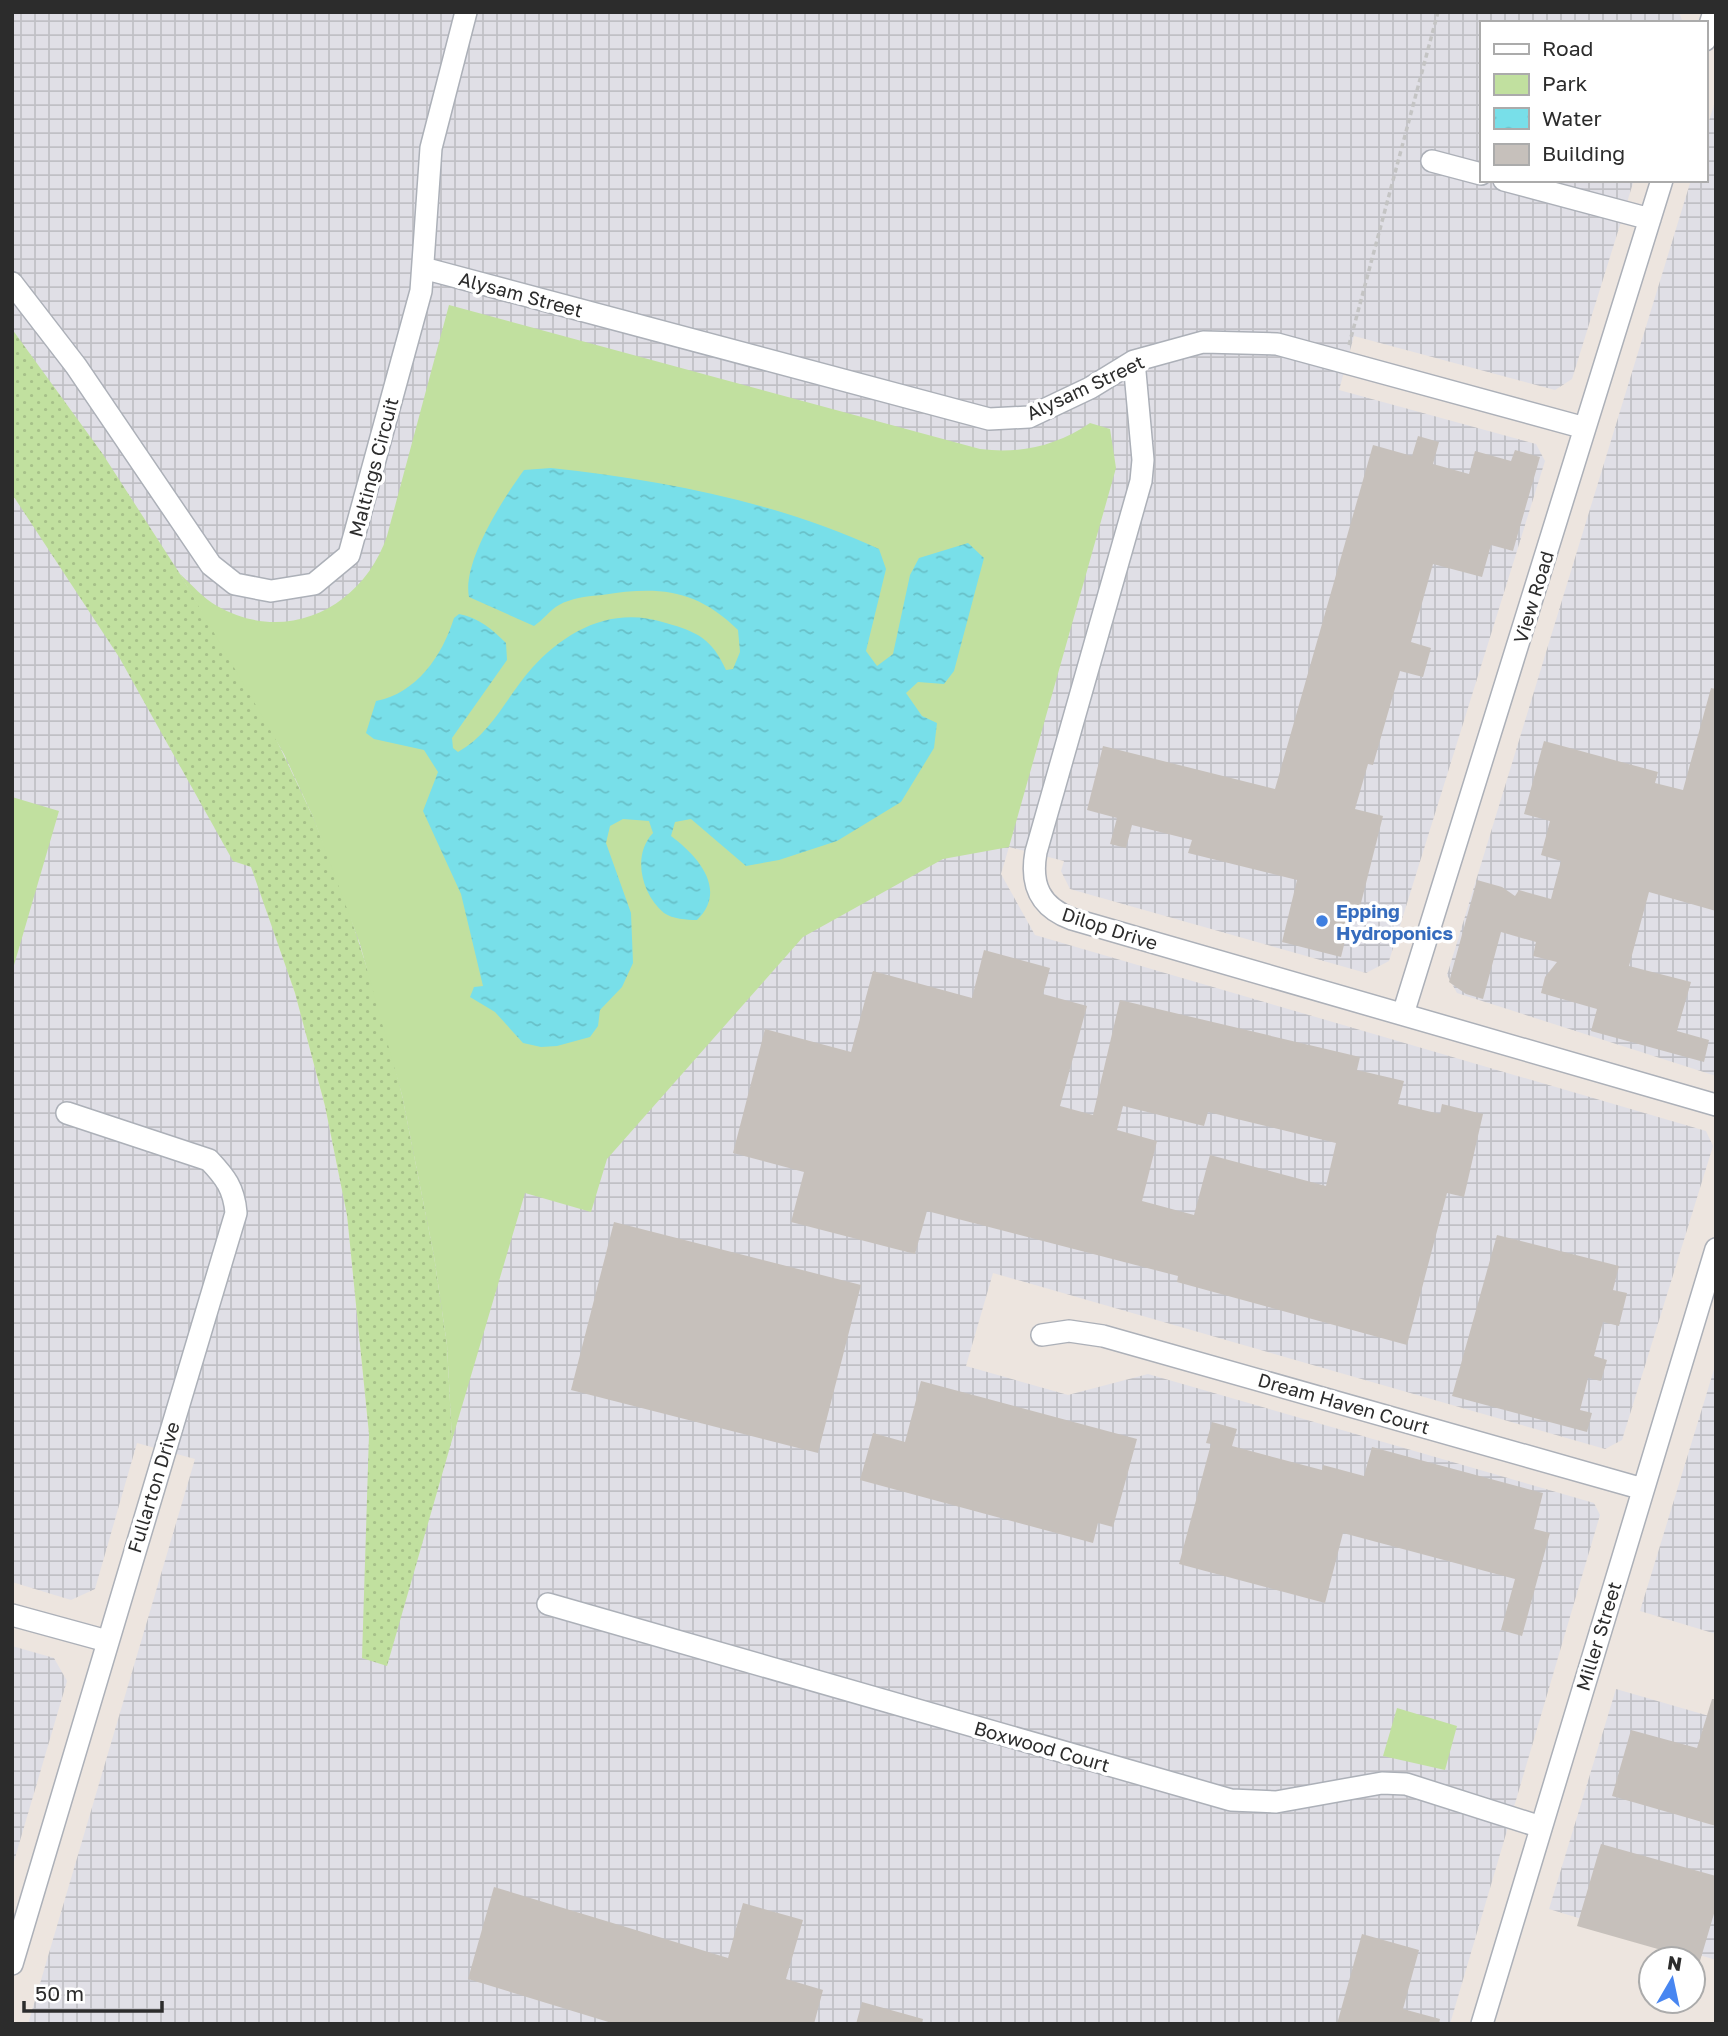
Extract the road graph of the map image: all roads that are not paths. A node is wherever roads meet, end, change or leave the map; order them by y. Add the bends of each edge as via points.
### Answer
1 (466, 12) edge
2 (1714, 12) edge
3 (1707, 34) edge
4 (1432, 161) dead end
5 (1480, 174) edge
6 (1511, 182) edge
7 (1661, 182) edge
8 (1650, 219) junction
9 (423, 268) junction
10 (12, 283) edge
11 (1134, 361) junction
12 (1585, 428) junction
13 (1403, 1014) junction
14 (1716, 1105) edge
15 (67, 1113) dead end
16 (1716, 1249) edge
17 (1042, 1335) dead end
18 (1643, 1489) junction
19 (548, 1604) dead end
20 (12, 1615) edge
21 (107, 1641) junction
22 (1541, 1827) junction
23 (12, 1964) edge
24 (1482, 2024) edge

1 - 9 street, Maltings Circuit via 431,148
2 - 3 street
4 - 5 street
6 - 8 street
7 - 8 street, View Road
8 - 12 street, View Road
9 - 10 street, Maltings Circuit via 421,291 349,555 314,584 271,591 235,584 211,565 76,366
9 - 11 street, Alysam Street via 989,419 1029,417
11 - 12 street, Alysam Street via 1203,342 1277,344
11 - 13 street, Dilop Drive via 1141,481 1036,852 1034,884 1048,906 1072,919
12 - 13 street, View Road
13 - 14 street, Dilop Drive
15 - 21 street, Fullarton Drive via 209,1160 234,1193 236,1213
16 - 18 street, Miller Street
17 - 18 street, Dream Haven Court via 1069,1331 1103,1336
18 - 22 street, Miller Street
19 - 22 street, Boxwood Court via 1231,1800 1276,1802 1382,1783 1406,1784
20 - 21 street
21 - 23 street, Fullarton Drive
22 - 24 street, Miller Street

